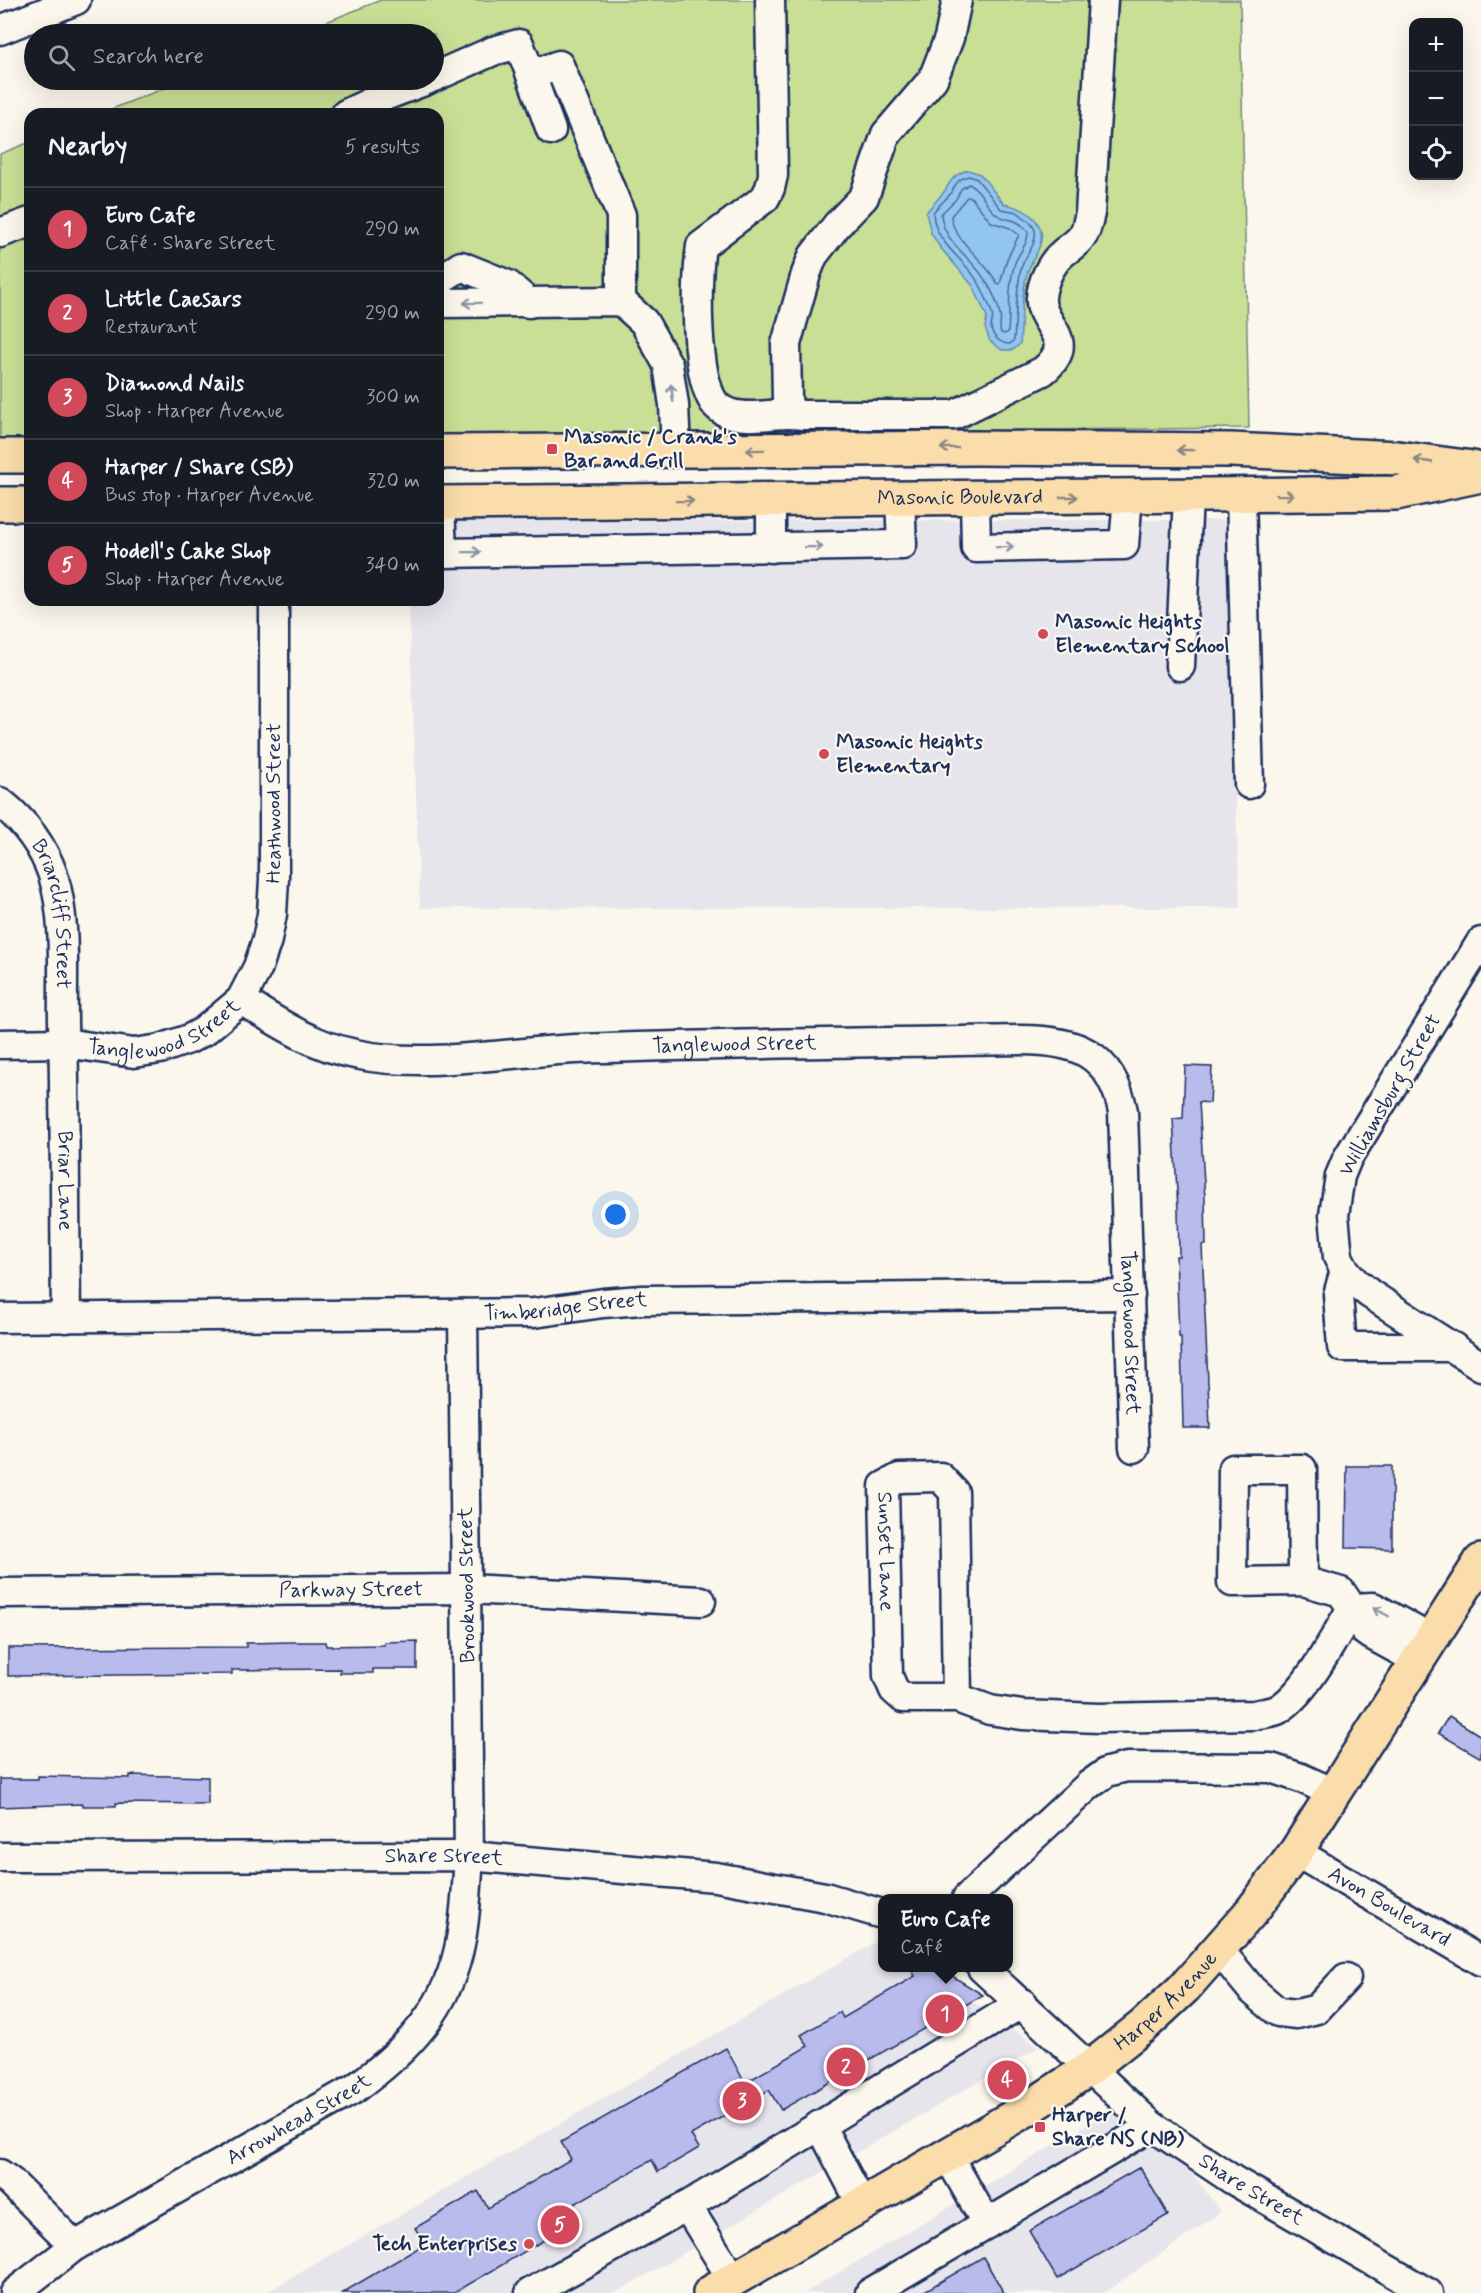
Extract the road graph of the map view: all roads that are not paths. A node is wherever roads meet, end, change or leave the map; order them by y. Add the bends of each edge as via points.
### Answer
1 (76, 0) edge
2 (770, 0) edge
3 (957, 0) edge
4 (1103, 0) edge
5 (0, 30) edge
6 (444, 72) edge
7 (531, 75) junction
8 (401, 90) edge
9 (358, 108) edge
10 (551, 130) dead end
11 (24, 224) edge
12 (0, 232) edge
13 (444, 277) edge
14 (621, 301) junction
15 (444, 303) edge
16 (529, 303) junction
17 (790, 413) junction
18 (1023, 448) junction
19 (1086, 449) junction
20 (1231, 450) junction
21 (676, 451) junction
22 (444, 452) edge
23 (1481, 469) edge
24 (1481, 475) edge
25 (1241, 495) junction
26 (1128, 496) junction
27 (1188, 496) junction
28 (900, 498) junction
29 (975, 498) junction
30 (771, 500) junction
31 (444, 503) edge
32 (478, 503) junction
33 (0, 504) edge
34 (24, 504) edge
35 (771, 548) junction
36 (444, 553) edge
37 (274, 606) edge
38 (1180, 666) dead end
39 (1249, 784) dead end
40 (0, 802) edge
41 (1481, 942) edge
42 (1472, 979) edge
43 (241, 1000) junction
44 (0, 1044) edge
45 (64, 1044) junction
46 (1345, 1270) junction
47 (1130, 1295) junction
48 (463, 1314) junction
49 (0, 1318) edge
50 (66, 1318) junction
51 (1453, 1347) junction
52 (1481, 1366) edge
53 (1134, 1448) dead end
54 (1480, 1564) edge
55 (1303, 1581) junction
56 (467, 1589) junction
57 (0, 1593) edge
58 (701, 1601) dead end
59 (1352, 1608) junction
60 (1426, 1651) junction
61 (957, 1698) junction
62 (1334, 1793) junction
63 (1296, 1852) junction
64 (470, 1856) junction
65 (0, 1857) edge
66 (972, 1894) edge
67 (878, 1913) edge
68 (1219, 1950) junction
69 (1481, 1961) edge
70 (987, 1972) edge
71 (1346, 1977) dead end
72 (1022, 2003) junction
73 (1090, 2068) junction
74 (820, 2125) junction
75 (1152, 2126) junction
76 (948, 2156) junction
77 (0, 2174) edge
78 (687, 2205) junction
79 (862, 2205) junction
80 (987, 2224) junction
81 (75, 2246) junction
82 (722, 2286) edge
83 (14, 2293) edge
84 (530, 2293) edge
85 (870, 2293) edge
86 (1428, 2293) edge

1 - 5 street
2 - 17 street via 770,188 765,198 701,246 699,332 705,382 717,407 746,416
3 - 17 street via 949,38 933,78 886,134 864,197 813,256 786,345
4 - 17 street via 1090,213 1084,234 1051,266 1040,301 1057,336 1056,356 1050,365 954,415
6 - 7 street via 519,44
7 - 10 street
7 - 14 street via 559,65 614,196 621,215
8 - 9 street
11 - 12 street
13 - 16 street via 461,266 508,285
14 - 16 street
21 -> 14 street via 668,365 644,321
16 -> 15 street
18 - 19 main road
18 -> 21 main road
18 - 29 main road via 992,461 980,478
20 -> 19 main road
19 - 26 main road via 1117,473
23 -> 20 main road via 1398,458
20 - 25 main road via 1243,468
21 - 22 main road
21 - 32 main road via 667,477 652,485 555,488
25 -> 24 main road, Masonic Boulevard via 1396,493
25 - 27 main road, Masonic Boulevard
25 - 39 street
26 - 27 main road, Masonic Boulevard
29 -> 26 main road, Masonic Boulevard
29 -> 26 street via 976,548 1124,545
27 - 38 street
28 - 29 main road, Masonic Boulevard
28 - 30 main road, Masonic Boulevard
35 -> 28 street via 902,545
32 -> 30 main road, Masonic Boulevard
30 - 35 street
31 - 32 main road, Masonic Boulevard
33 - 34 main road
36 -> 35 street
37 - 43 street, Heathwood Street via 272,914 258,967
40 - 45 street, Briarcliff Street via 22,822 41,848 59,898
41 - 42 street, Williamsburg Street
42 - 46 street, Williamsburg Street via 1347,1159 1334,1215 1338,1257
43 - 45 street, Tanglewood Street via 204,1031 160,1050 134,1053
43 - 47 street, Tanglewood Street via 320,1044 386,1058 448,1059 575,1049 1021,1040 1072,1045 1091,1056 1112,1078 1119,1093 1123,1111
44 - 45 street, Tanglewood Street
45 - 50 street, Briar Lane
46 - 51 street, Williamsburg Street via 1370,1294
46 - 51 street via 1338,1295 1342,1347
47 - 48 street, Timberidge Street via 641,1300 534,1313
47 - 53 street, Tanglewood Street
48 - 50 street, Timberidge Street
48 - 56 street, Brookwood Street
49 - 50 street, Timberidge Street
51 - 52 street, Williamsburg Street
54 - 60 main road, Harper Avenue
55 - 55 street via 1232,1582 1233,1469 1302,1469
55 - 59 street via 1341,1592
56 - 57 street, Parkway Street
56 - 58 street, Parkway Street
56 - 64 street, Brookwood Street
59 - 60 street via 1366,1632
59 - 61 street, Sunset Lane via 1304,1684 1292,1700 1275,1711 1254,1715 1111,1718 1022,1715 990,1710
60 - 62 main road, Harper Avenue
61 - 61 street, Sunset Lane via 903,1698 888,1676 884,1486 899,1478 940,1477 954,1492
62 - 63 main road, Harper Avenue
62 - 66 street via 1271,1768 1127,1767 1107,1772
63 - 68 main road, Harper Avenue
63 - 69 street, Avon Boulevard
64 - 65 street, Share Street
64 - 67 street, Share Street via 716,1877 825,1897
64 - 81 street, Arrowhead Street via 461,1939 452,1973 441,1998 409,2044 354,2089
68 - 71 street via 1252,1990 1278,2012 1297,2014 1317,2009
68 - 73 main road, Harper Avenue via 1143,2026
70 - 72 street, Share Street
72 - 73 street, Share Street
72 - 74 street
73 - 75 street, Share Street
73 - 76 main road, Harper Avenue
74 - 78 street
74 - 79 street
75 - 80 street
75 - 86 street, Share Street via 1233,2180
76 - 79 main road, Harper Avenue
76 - 80 street
77 - 81 street
78 - 82 street
78 - 84 street
79 - 82 main road, Harper Avenue
80 - 85 street
81 - 83 street, Arrowhead Street

